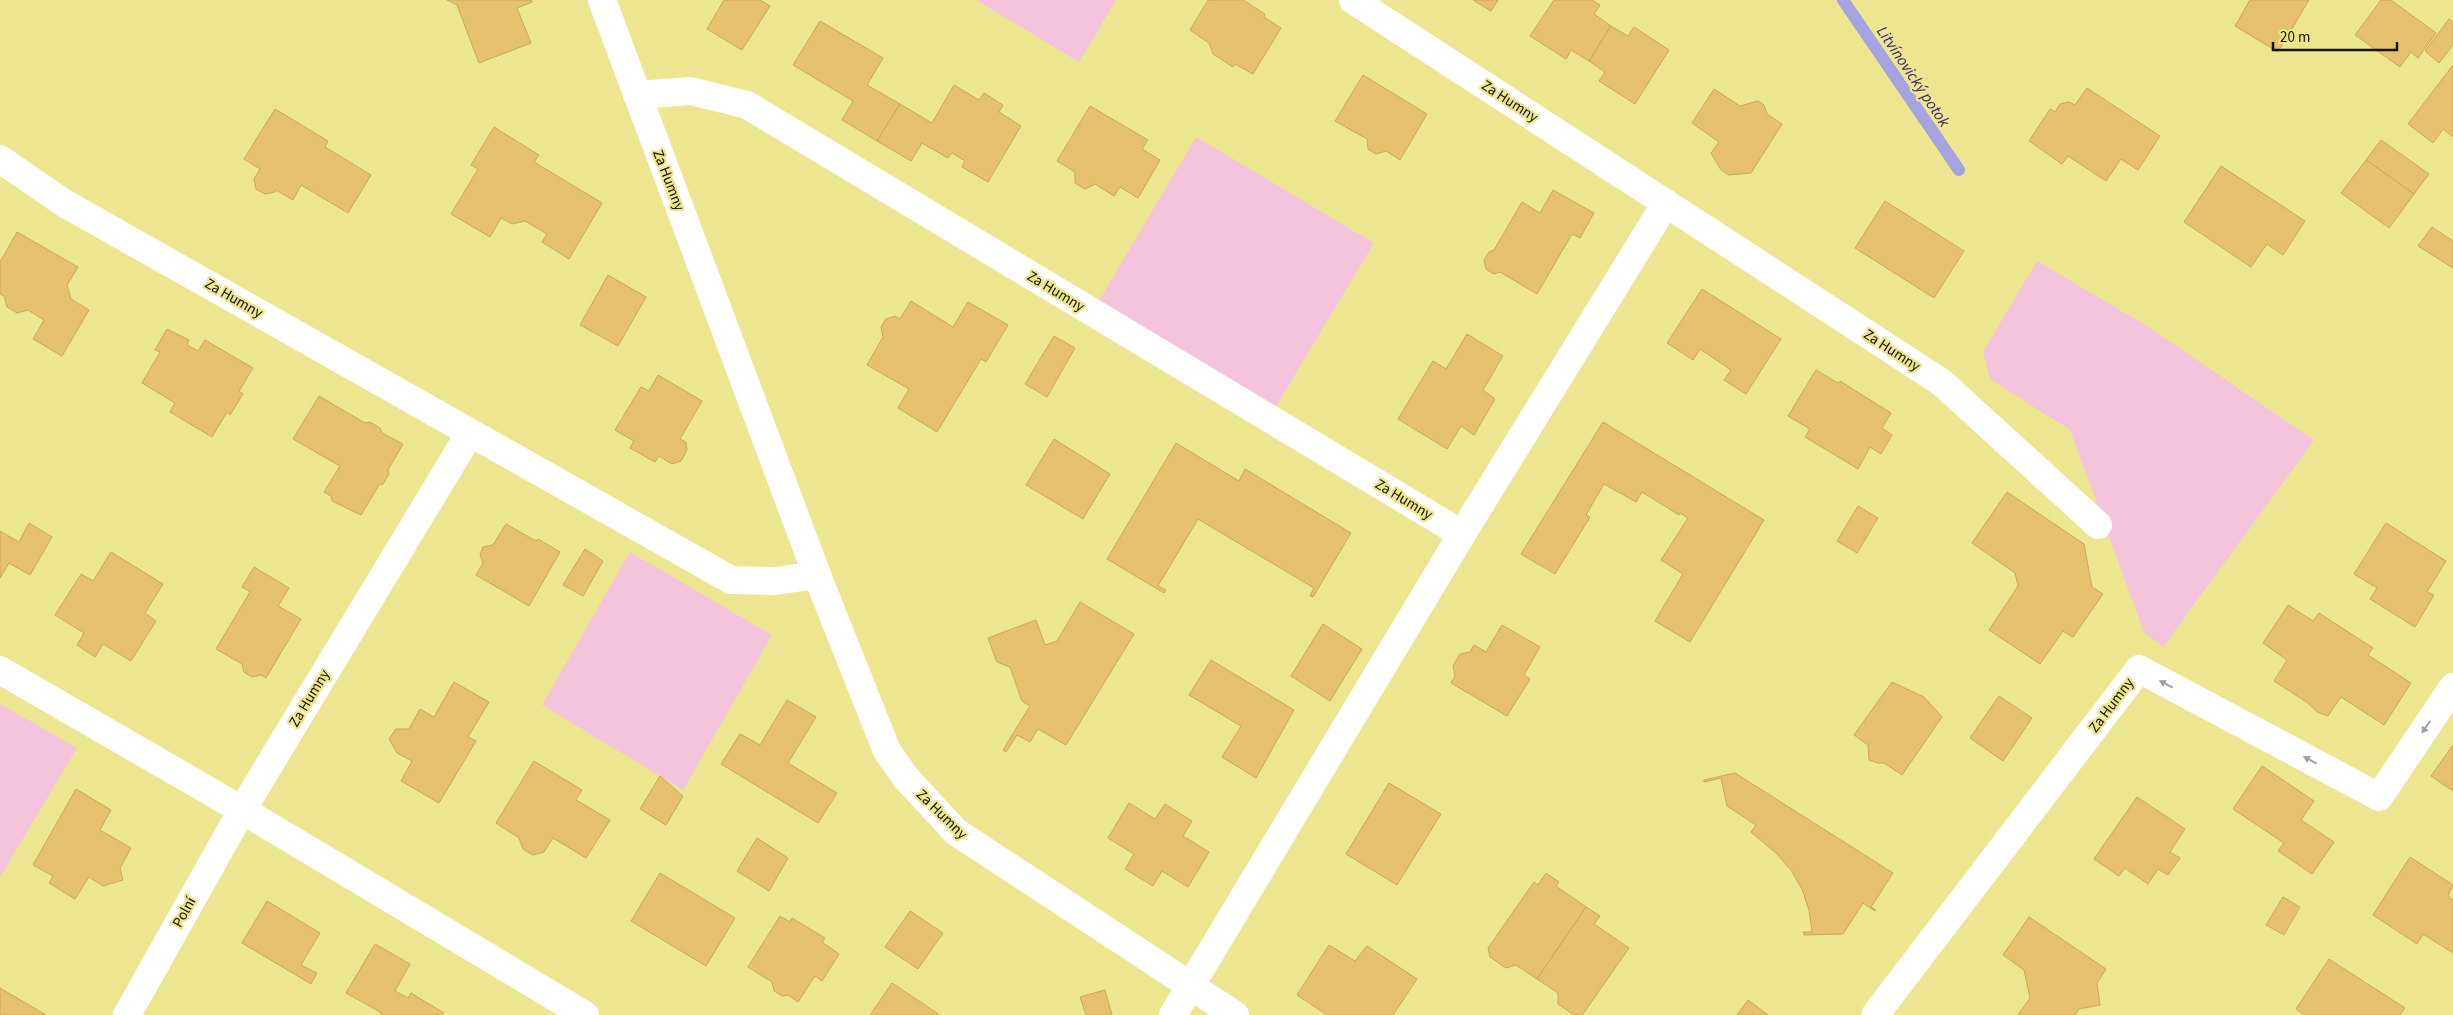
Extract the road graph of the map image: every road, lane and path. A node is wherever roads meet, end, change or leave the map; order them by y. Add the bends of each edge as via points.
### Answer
1 (602, 0) edge
2 (1353, 0) edge
3 (637, 95) junction
4 (0, 159) edge
5 (1666, 202) junction
6 (470, 433) junction
7 (2098, 525) dead end
8 (1462, 534) junction
9 (817, 575) junction
10 (0, 670) edge
11 (2453, 686) edge
12 (242, 810) junction
13 (1191, 986) junction
14 (127, 1015) edge
15 (585, 1015) edge
16 (1173, 1015) edge
17 (1235, 1015) edge
18 (1874, 1015) edge

1 - 3 street, Za Humny
2 - 5 street, Za Humny
3 - 8 street, Za Humny via 691,91 747,105
3 - 9 street, Za Humny
4 - 6 street, Za Humny via 64,202
5 - 7 street, Za Humny via 1941,382
5 - 8 street
6 - 9 street, Za Humny via 731,580 775,582
6 - 12 street, Za Humny
8 - 13 street
9 - 13 street, Za Humny via 887,751 928,804 956,832
10 - 12 street
11 -> 18 street, Za Humny via 2379,797 2139,669
12 - 14 street, Polní
12 - 15 street
13 - 16 street
13 - 17 street, Za Humny

